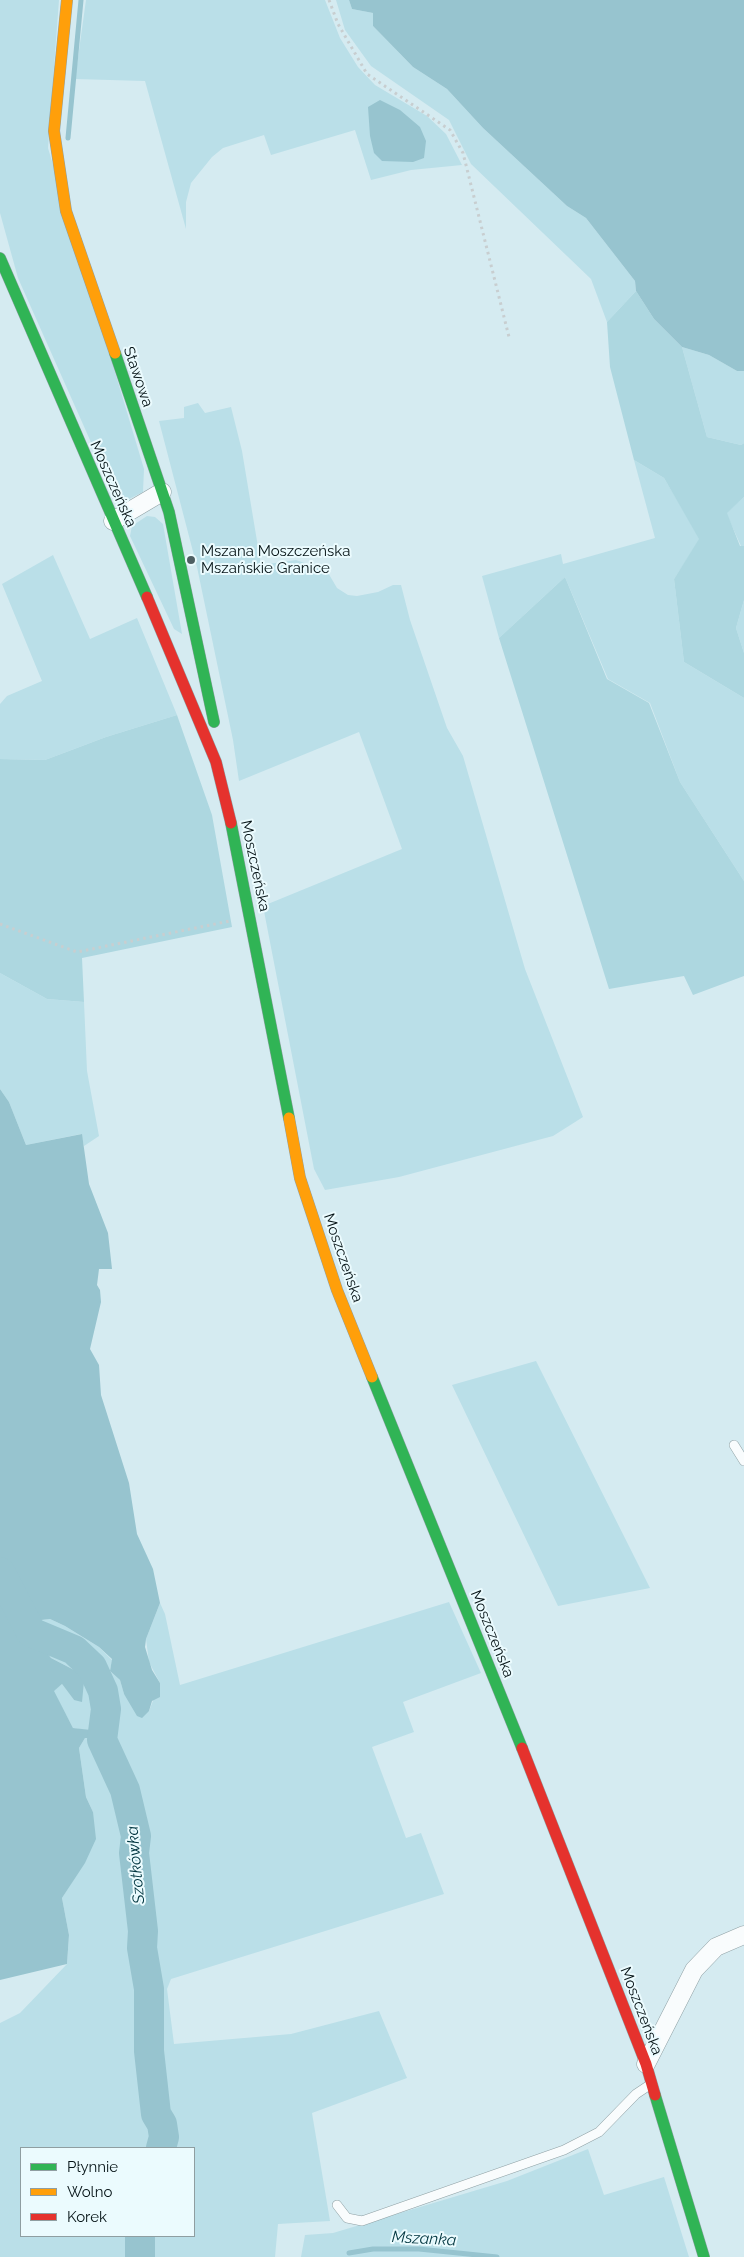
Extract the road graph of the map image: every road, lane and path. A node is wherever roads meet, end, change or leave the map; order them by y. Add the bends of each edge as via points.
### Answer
1 (67, 0) edge
2 (329, 0) edge
3 (0, 258) edge
4 (509, 337) dead end
5 (162, 492) junction
6 (113, 522) junction
7 (216, 762) junction
8 (250, 916) junction
9 (0, 924) edge
10 (734, 1445) dead end
11 (744, 1461) edge
12 (744, 1935) edge
13 (646, 2064) junction
14 (652, 2084) junction
15 (336, 2205) dead end
16 (704, 2257) edge

1 - 5 street, Stawowa via 54,131 66,211
2 - 4 path via 338,24 367,74 450,130 463,153
3 - 6 street, Moszczeńska
5 - 6 street
5 - 7 street, Stawowa via 215,728
6 - 7 street, Moszczeńska
7 - 8 street, Moszczeńska
8 - 9 path via 77,952
8 - 13 street, Moszczeńska via 300,1178 337,1290
10 - 11 lane
12 - 13 street via 716,1947 694,1970
13 - 14 street, Moszczeńska
14 - 15 lane via 636,2094 599,2132 564,2150 362,2220 346,2218
14 - 16 street, Moszczeńska

